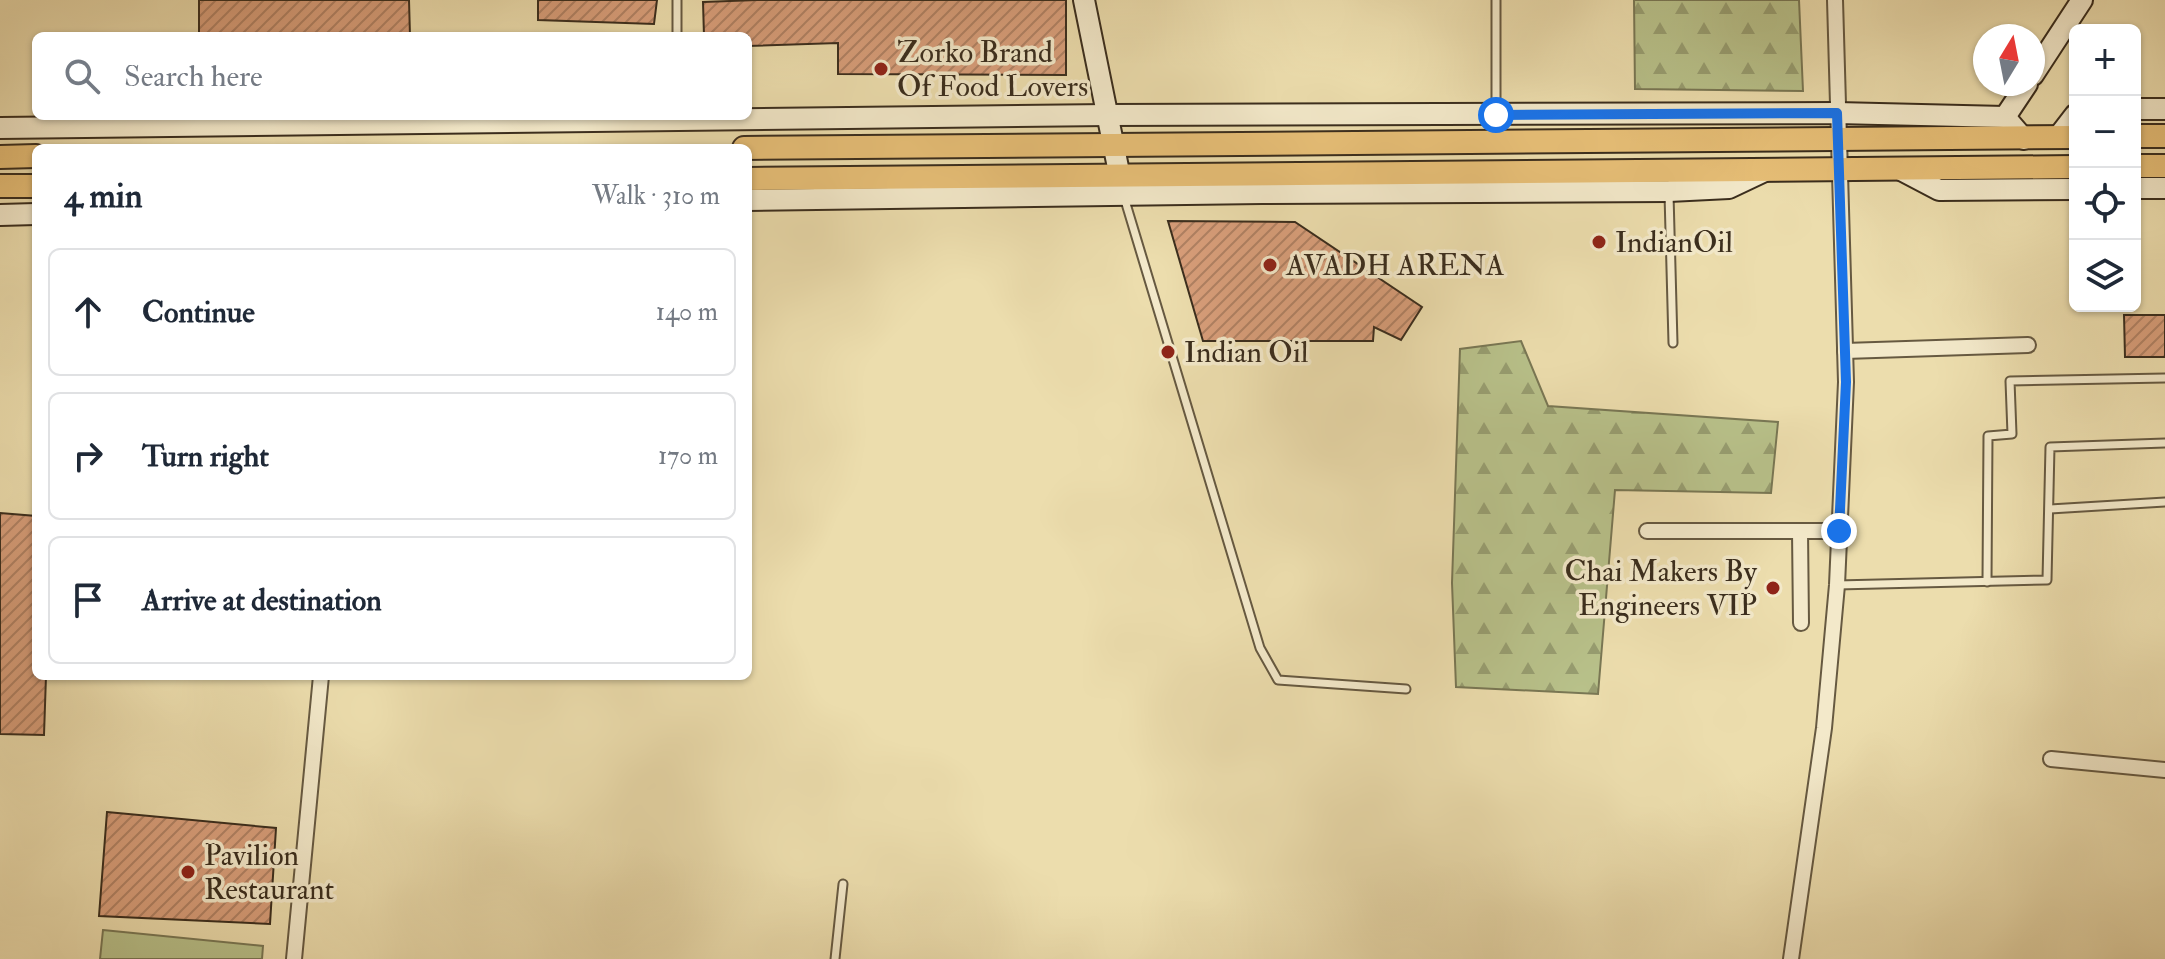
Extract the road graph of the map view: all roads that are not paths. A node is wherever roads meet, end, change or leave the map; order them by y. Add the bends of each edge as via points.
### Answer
1 (677, 0) edge
2 (1084, 0) edge
3 (1496, 0) edge
4 (1835, 0) edge
5 (2082, 0) edge
6 (677, 32) edge
7 (2045, 57) edge
8 (2019, 96) edge
9 (2141, 109) edge
10 (2165, 109) edge
11 (1837, 113) junction
12 (1108, 115) junction
13 (1496, 115) junction
14 (752, 117) edge
15 (2005, 117) junction
16 (542, 120) edge
17 (0, 128) edge
18 (2141, 136) edge
19 (2165, 136) edge
20 (2067, 137) edge
21 (2024, 139) junction
22 (1838, 141) junction
23 (1114, 144) junction
24 (752, 148) edge
25 (32, 156) edge
26 (0, 157) edge
27 (2141, 166) edge
28 (2165, 166) edge
29 (2069, 167) edge
30 (1839, 169) junction
31 (1899, 169) junction
32 (1767, 170) junction
33 (752, 179) edge
34 (1122, 185) junction
35 (0, 186) edge
36 (32, 186) edge
37 (2141, 188) edge
38 (2165, 188) edge
39 (2069, 189) edge
40 (1669, 191) junction
41 (752, 200) edge
42 (32, 214) edge
43 (0, 215) edge
44 (1673, 343) dead end
45 (2028, 345) dead end
46 (1845, 351) junction
47 (2165, 378) edge
48 (2165, 443) edge
49 (2165, 502) edge
50 (2050, 509) junction
51 (1647, 531) dead end
52 (1800, 531) junction
53 (1839, 531) junction
54 (1987, 582) junction
55 (1837, 585) junction
56 (1801, 623) dead end
57 (321, 680) edge
58 (1406, 689) dead end
59 (2051, 759) dead end
60 (2165, 770) edge
61 (843, 884) dead end
62 (294, 959) edge
63 (835, 959) edge
64 (1791, 959) edge

1 - 6 lane
2 - 12 street
3 - 13 lane
4 - 11 street
5 - 7 street
8 - 15 street
9 - 10 street
11 - 13 street
11 - 15 street
11 - 22 street
12 - 13 street
12 - 14 street
12 - 23 street
15 - 21 street
16 - 17 street
18 - 19 main road
20 - 21 main road
21 - 22 main road
22 - 23 main road
22 - 30 street
23 - 24 main road
23 - 34 street
25 - 26 main road
27 - 28 main road
29 - 31 main road
30 - 31 main road
30 - 32 main road
30 - 46 street
31 - 39 street via 1939,190
32 - 34 main road
32 - 40 street via 1729,188
33 - 34 main road
34 - 40 street
34 - 41 street
34 - 58 lane via 1260,648 1278,680
35 - 36 main road
37 - 38 street
40 - 44 lane
42 - 43 street
45 - 46 street
46 - 53 street
47 - 54 lane via 2010,381 2012,434 1988,436
48 - 50 lane via 2050,447
49 - 50 lane
50 - 54 lane via 2047,580
51 - 52 street
52 - 53 street
52 - 56 street
53 - 55 street
54 - 55 lane
55 - 64 street via 1819,769
57 - 62 street
59 - 60 street
61 - 63 lane

